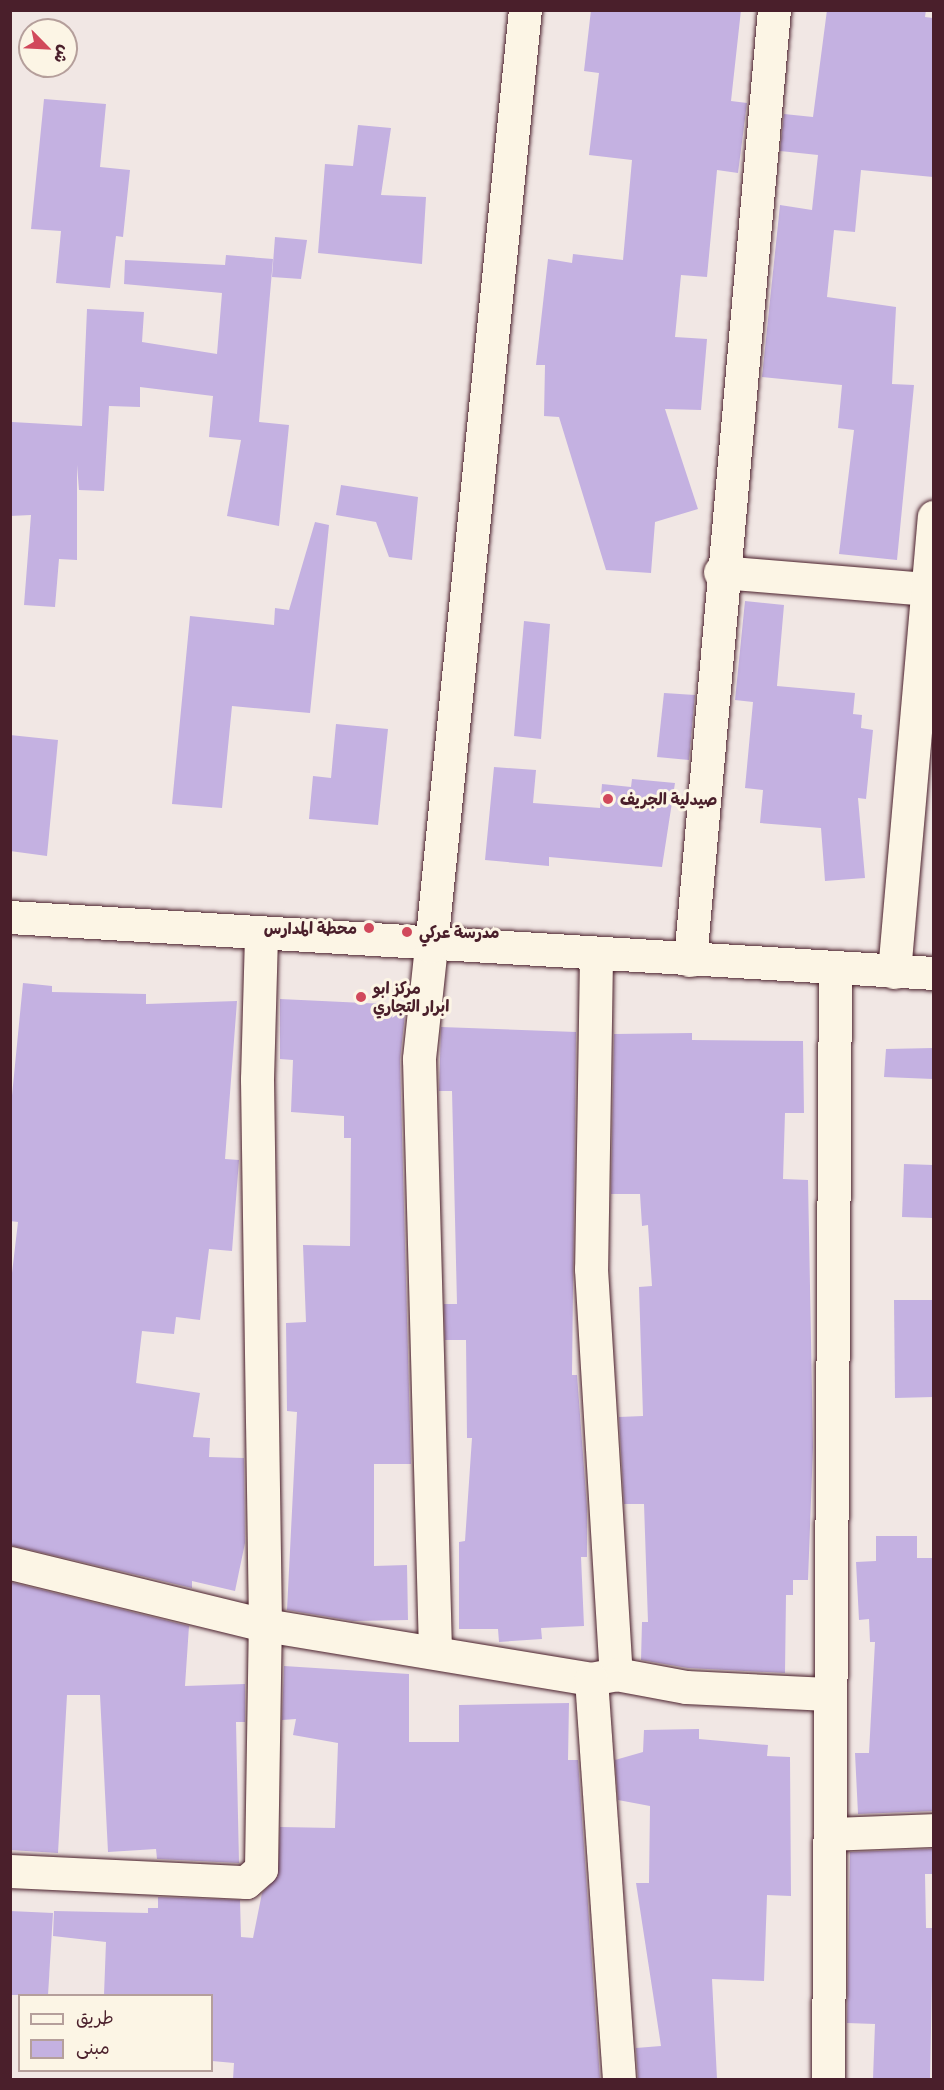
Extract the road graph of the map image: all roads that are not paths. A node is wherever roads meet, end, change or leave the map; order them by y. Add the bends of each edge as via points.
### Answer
1 (525, 10) edge
2 (774, 10) edge
3 (933, 517) edge
4 (720, 572) junction
5 (927, 589) junction
6 (10, 917) edge
7 (261, 935) junction
8 (431, 946) junction
9 (596, 957) junction
10 (690, 960) junction
11 (835, 968) junction
12 (894, 972) junction
13 (933, 973) edge
14 (10, 1563) edge
15 (266, 1624) junction
16 (435, 1649) junction
17 (603, 1676) junction
18 (828, 1694) junction
19 (933, 1830) edge
20 (830, 1834) junction
21 (10, 1871) edge
22 (620, 2079) edge
23 (828, 2079) edge

1 - 8 street
2 - 4 street
3 - 5 street
4 - 5 street
4 - 10 street
5 - 12 street
6 - 7 street
7 - 8 street
7 - 15 street via 257,1079
8 - 9 street
8 - 16 street via 419,1059
9 - 10 street
9 - 17 street via 591,1269
10 - 11 street
11 - 12 street
11 - 18 street
12 - 13 street
14 - 15 street
15 - 16 street
15 - 21 street via 261,1869 255,1879
16 - 17 street
17 - 18 street via 686,1687
17 - 22 street
18 - 20 street
19 - 20 street
20 - 23 street

